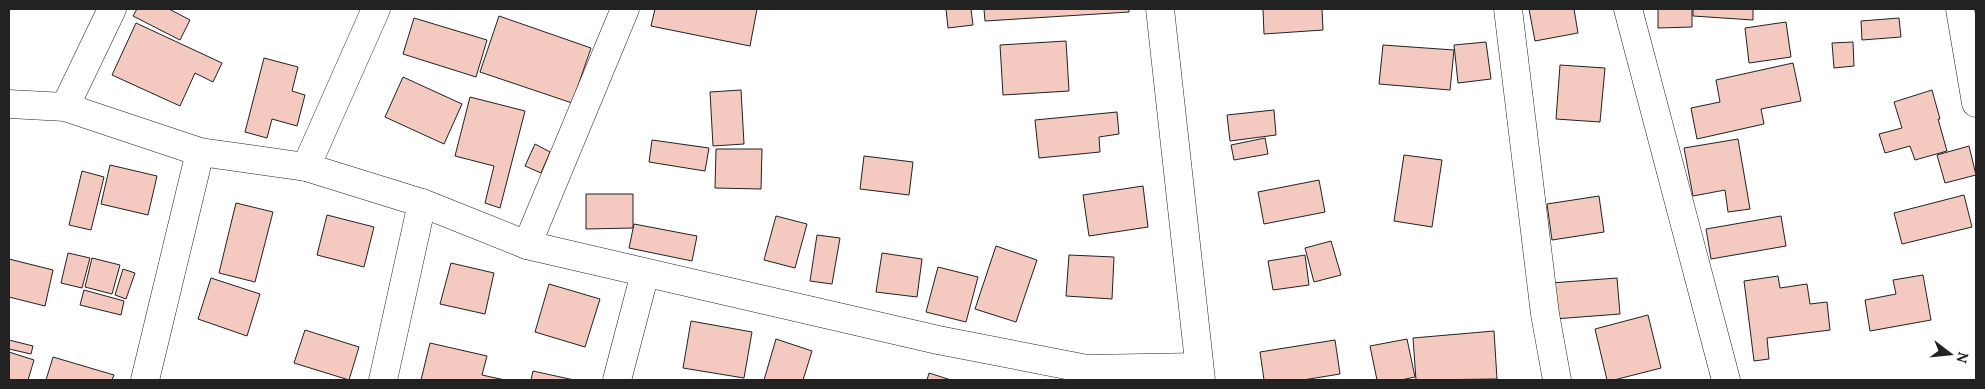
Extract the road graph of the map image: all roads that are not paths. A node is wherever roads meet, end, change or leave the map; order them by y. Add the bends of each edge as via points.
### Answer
1 (112, 9) edge
2 (376, 9) edge
3 (625, 9) edge
4 (1160, 9) edge
5 (1508, 9) edge
6 (1628, 9) edge
7 (1960, 9) edge
8 (9, 104) edge
9 (1976, 104) edge
10 (65, 107) junction
11 (200, 152) junction
12 (306, 167) junction
13 (422, 203) junction
14 (527, 245) junction
15 (645, 273) junction
16 (1200, 374) edge
17 (145, 380) edge
18 (383, 380) edge
19 (617, 380) edge
20 (1557, 380) edge
21 (1726, 380) edge

1 - 10 street
2 - 12 street
3 - 14 street
4 - 16 street
5 - 20 street via 1545,314
6 - 21 street
7 - 9 street
8 - 10 street
10 - 11 street
11 - 12 street
11 - 17 street
12 - 13 street
13 - 14 street
13 - 18 street
14 - 15 street
15 - 16 street via 938,340 1087,369
15 - 19 street

